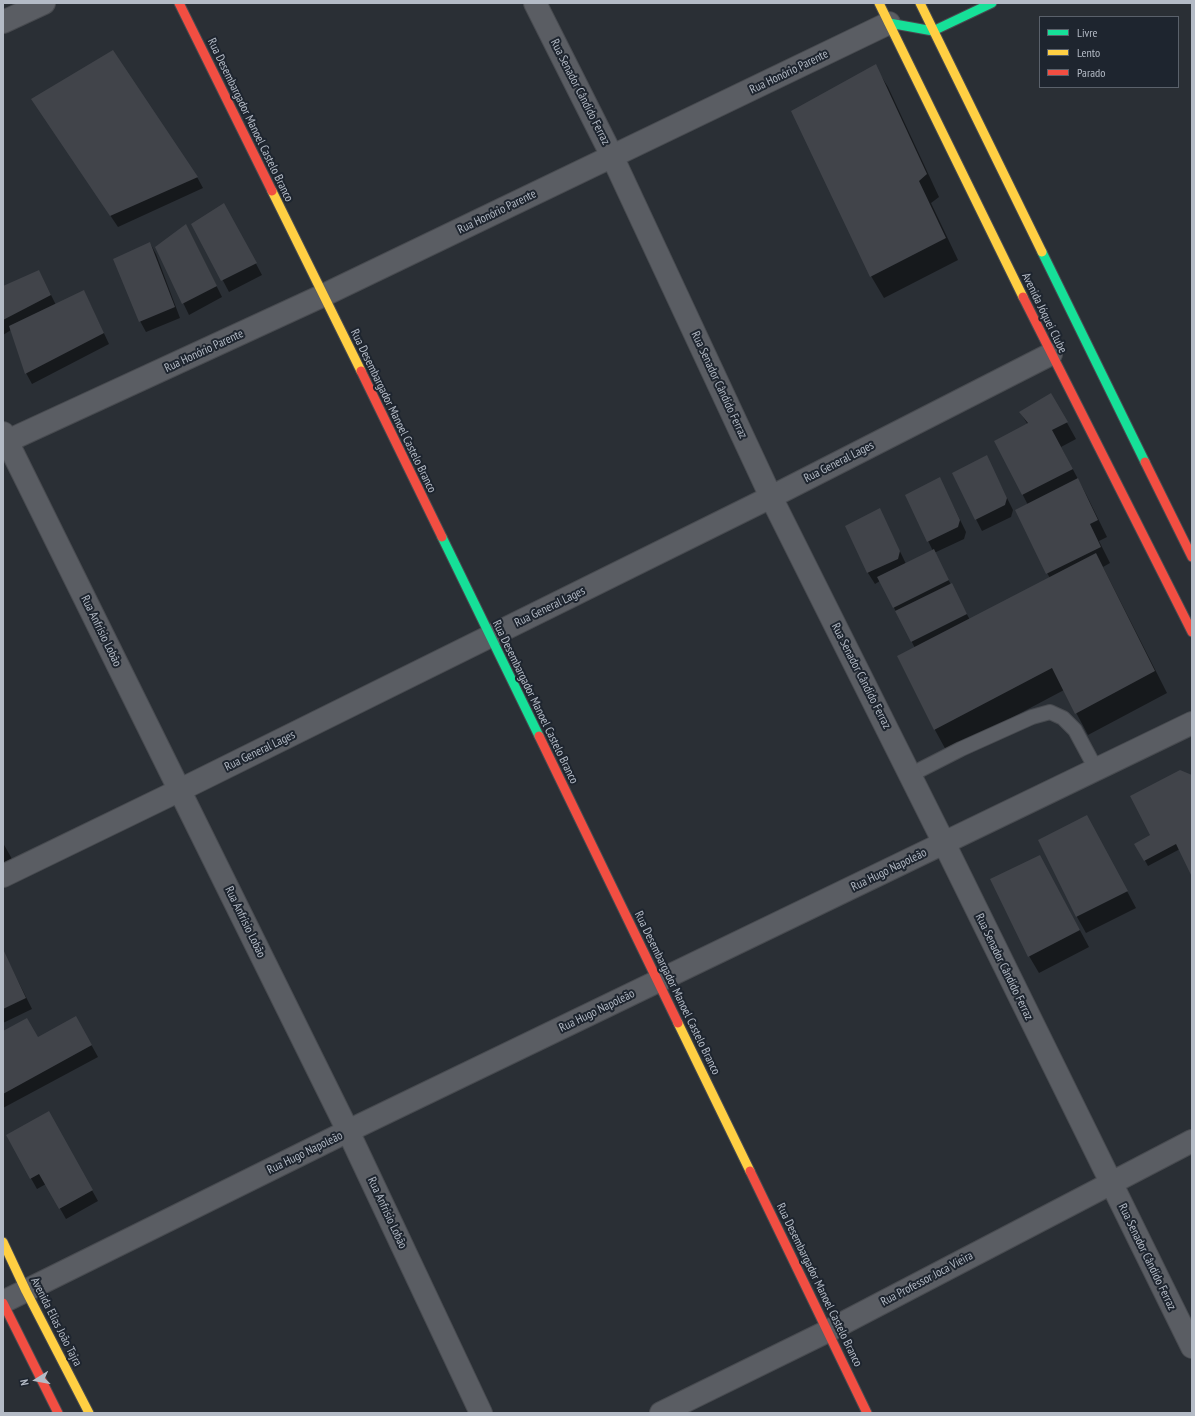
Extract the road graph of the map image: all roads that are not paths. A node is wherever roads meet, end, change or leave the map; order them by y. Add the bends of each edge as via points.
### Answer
1 (44, 3) edge
2 (179, 3) edge
3 (535, 3) edge
4 (879, 3) edge
5 (920, 3) edge
6 (992, 3) edge
7 (3, 22) edge
8 (889, 24) junction
9 (934, 31) junction
10 (612, 156) junction
11 (324, 295) junction
12 (1051, 354) junction
13 (4, 439) edge
14 (771, 497) junction
15 (1192, 557) edge
16 (1192, 632) edge
17 (490, 636) junction
18 (1192, 723) edge
19 (1096, 769) junction
20 (910, 776) junction
21 (180, 790) junction
22 (944, 843) junction
23 (3, 876) edge
24 (658, 981) junction
25 (348, 1132) junction
26 (1192, 1141) edge
27 (1110, 1183) junction
28 (3, 1242) edge
29 (26, 1291) junction
30 (3, 1303) edge
31 (828, 1331) junction
32 (1192, 1347) edge
33 (58, 1413) edge
34 (89, 1413) edge
35 (481, 1413) edge
36 (661, 1413) edge
37 (867, 1413) edge

1 - 7 street
2 - 11 street, Rua Desembargador Manoel Castelo Branco
3 - 10 street, Rua Senador Cândido Ferraz
4 - 8 street, Avenida Jóquei Clube
5 - 9 street
6 - 9 street
8 - 9 street
8 - 10 street, Rua Honório Parente
8 - 12 street, Avenida Jóquei Clube
9 - 15 street
10 - 11 street, Rua Honório Parente
10 - 14 street, Rua Senador Cândido Ferraz
11 - 13 street, Rua Honório Parente
11 - 17 street, Rua Desembargador Manoel Castelo Branco
12 - 14 street, Rua General Lages
12 - 16 street, Avenida Jóquei Clube
13 - 21 street, Rua Anfrísio Lobão
14 - 17 street, Rua General Lages
14 - 20 street, Rua Senador Cândido Ferraz
17 - 21 street, Rua General Lages
17 - 24 street, Rua Desembargador Manoel Castelo Branco
18 - 19 street, Rua Hugo Napoleão
19 - 20 lane via 1075,730 1063,718 1050,712 1032,717 961,749
19 - 22 street, Rua Hugo Napoleão
20 - 22 street, Rua Senador Cândido Ferraz
21 - 23 street, Rua General Lages
21 - 25 street, Rua Anfrísio Lobão
22 - 24 street, Rua Hugo Napoleão
22 - 27 street, Rua Senador Cândido Ferraz
24 - 25 street, Rua Hugo Napoleão
24 - 31 street, Rua Desembargador Manoel Castelo Branco
25 - 29 street, Rua Hugo Napoleão
25 - 35 street, Rua Anfrísio Lobão
26 - 27 street, Rua Professor Joca Vieira
27 - 31 street, Rua Professor Joca Vieira
27 - 32 street, Rua Senador Cândido Ferraz
28 - 29 street, Avenida Elias João Tajra
29 - 30 street, Rua Hugo Napoleão
29 - 34 street, Avenida Elias João Tajra
30 - 33 street
31 - 36 street, Rua Professor Joca Vieira
31 - 37 street, Rua Desembargador Manoel Castelo Branco

